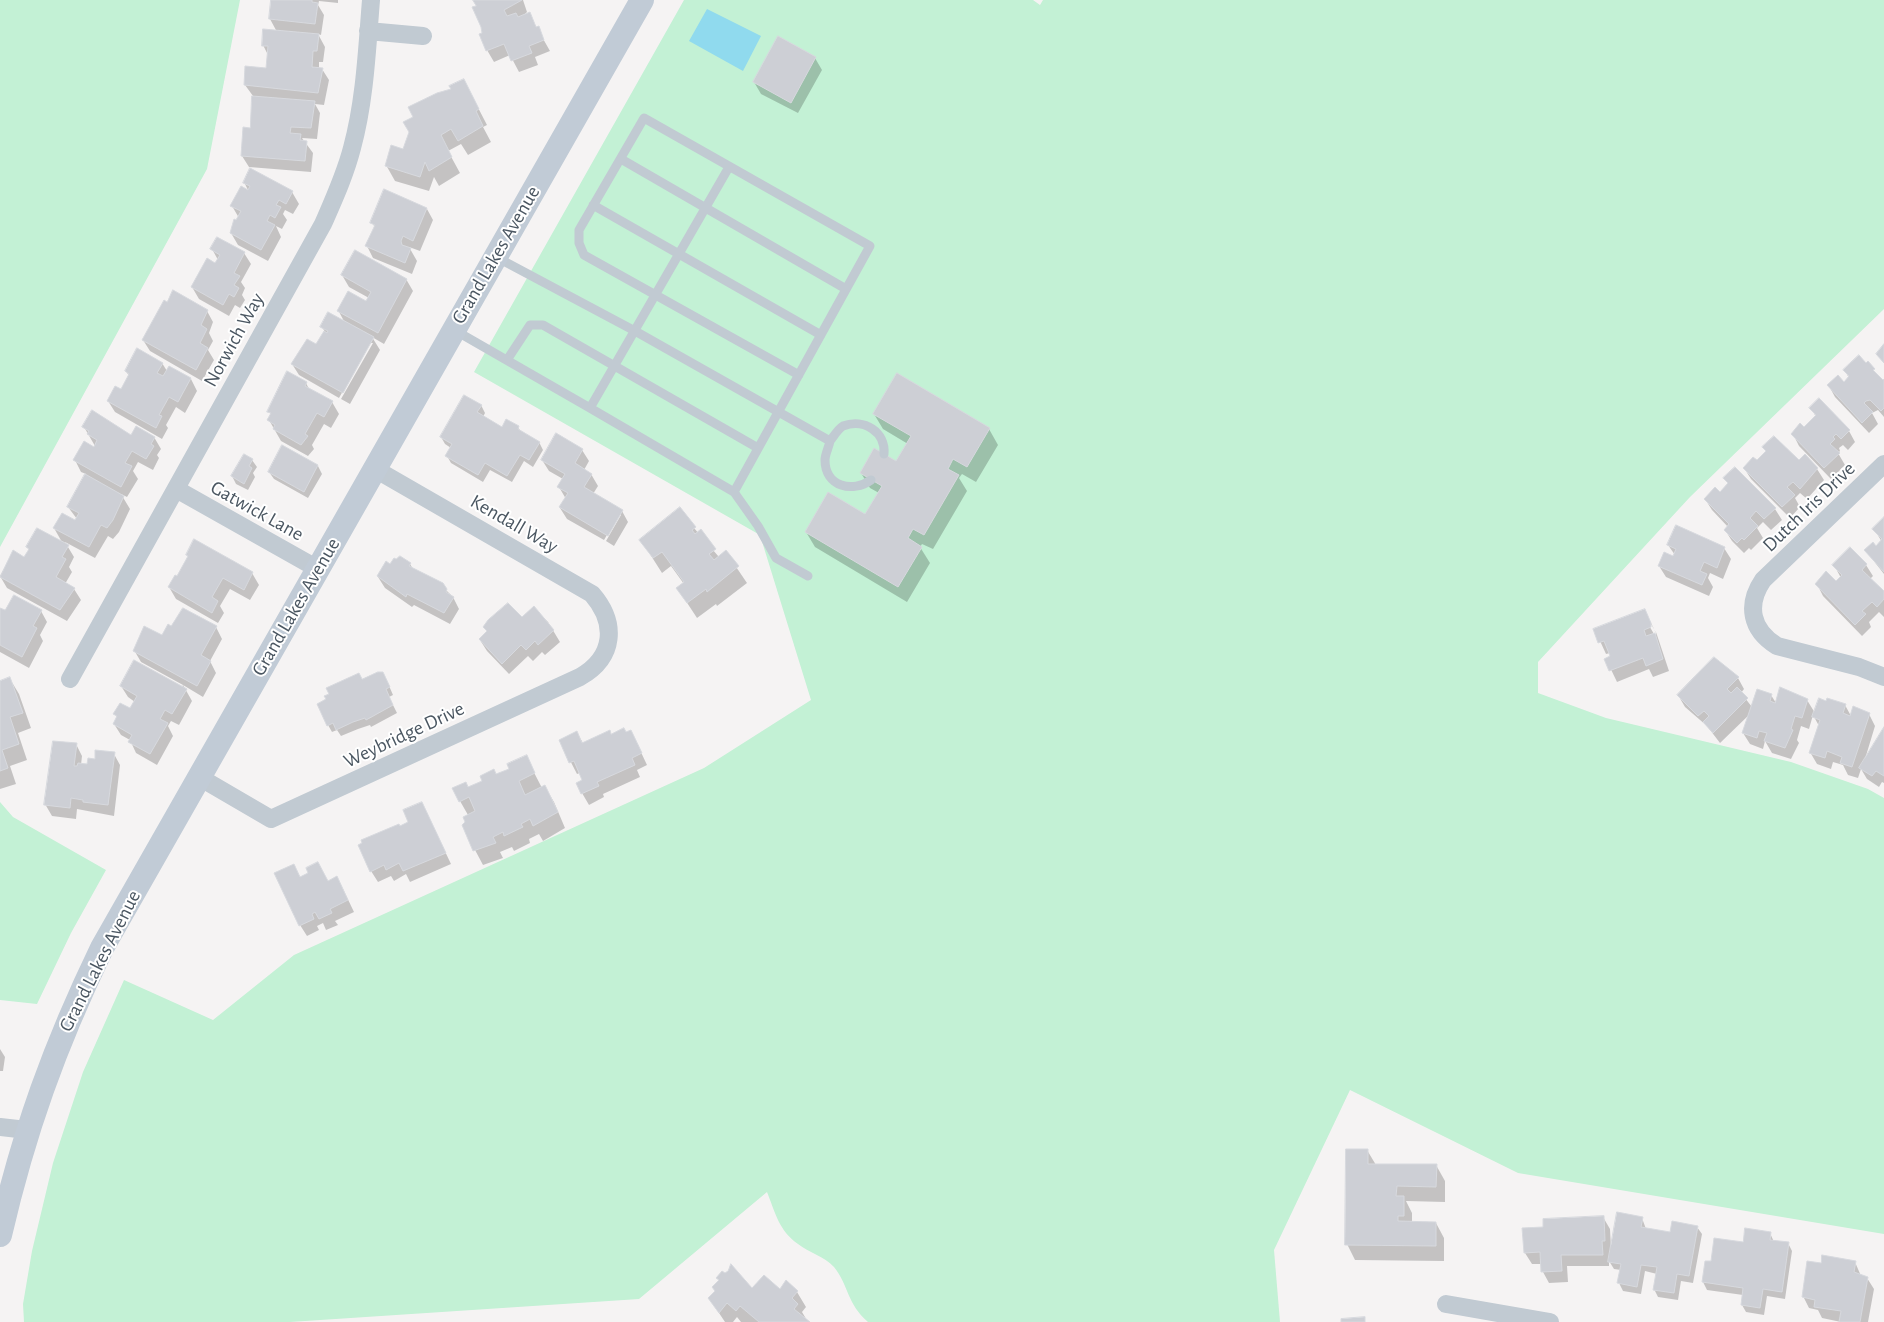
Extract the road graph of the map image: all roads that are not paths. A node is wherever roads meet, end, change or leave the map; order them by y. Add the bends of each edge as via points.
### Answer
1 (371, 0) edge
2 (642, 0) edge
3 (368, 31) junction
4 (423, 36) dead end
5 (620, 159) junction
6 (730, 167) junction
7 (593, 205) junction
8 (705, 208) junction
9 (679, 254) junction
10 (496, 257) junction
11 (846, 289) junction
12 (655, 294) junction
13 (453, 329) junction
14 (635, 331) junction
15 (821, 335) junction
16 (507, 360) junction
17 (615, 366) junction
18 (799, 375) junction
19 (590, 408) junction
20 (778, 412) junction
21 (830, 441) junction
22 (758, 448) junction
23 (884, 454) dead end
24 (1884, 464) edge
25 (374, 469) junction
26 (871, 480) dead end
27 (176, 489) junction
28 (734, 492) junction
29 (318, 569) junction
30 (808, 576) dead end
31 (609, 634) joint
32 (1884, 677) edge
33 (70, 679) dead end
34 (199, 777) junction
35 (0, 1127) edge
36 (27, 1130) junction
37 (0, 1235) edge
38 (1446, 1304) dead end
39 (1494, 1317) edge
40 (1550, 1322) edge

1 - 3 street, Norwich Way
2 - 10 street, Grand Lakes Avenue
3 - 4 street
3 - 27 street, Norwich Way via 360,110 352,149 339,187 323,224
5 - 6 lane via 644,118
5 - 7 lane
5 - 8 lane
6 - 8 lane
6 - 11 lane via 870,246
7 - 9 lane
7 - 12 lane via 579,230 579,244 584,255
8 - 9 lane
8 - 11 lane
9 - 12 lane
9 - 15 lane
10 - 13 street, Grand Lakes Avenue
10 - 14 lane
11 - 15 lane
12 - 14 lane
12 - 18 lane
13 - 16 lane
13 - 25 street, Grand Lakes Avenue
14 - 17 lane
14 - 20 lane
15 - 18 lane
16 - 17 lane via 530,325 542,325
16 - 19 lane
17 - 19 lane
17 - 22 lane
18 - 20 lane
19 - 28 lane
20 - 21 lane
20 - 22 lane
21 - 23 lane via 842,427 855,424 870,427 881,435
21 - 26 lane via 825,461 829,476 839,484 854,488
22 - 28 lane
24 - 32 street, Dutch Iris Drive via 1764,580 1752,603 1752,616 1757,628 1777,646 1859,667
25 - 29 street, Grand Lakes Avenue
25 - 31 street, Kendall Way via 592,594 608,620
27 - 29 street, Gatwick Lane
27 - 33 street, Norwich Way
28 - 30 lane via 776,558
29 - 34 street, Grand Lakes Avenue
31 - 34 street, Weybridge Drive via 607,648 599,662 580,677 272,818
34 - 36 street, Grand Lakes Avenue via 81,991
35 - 36 street
36 - 37 street, Grand Lakes Avenue
38 - 39 street
39 - 40 street

